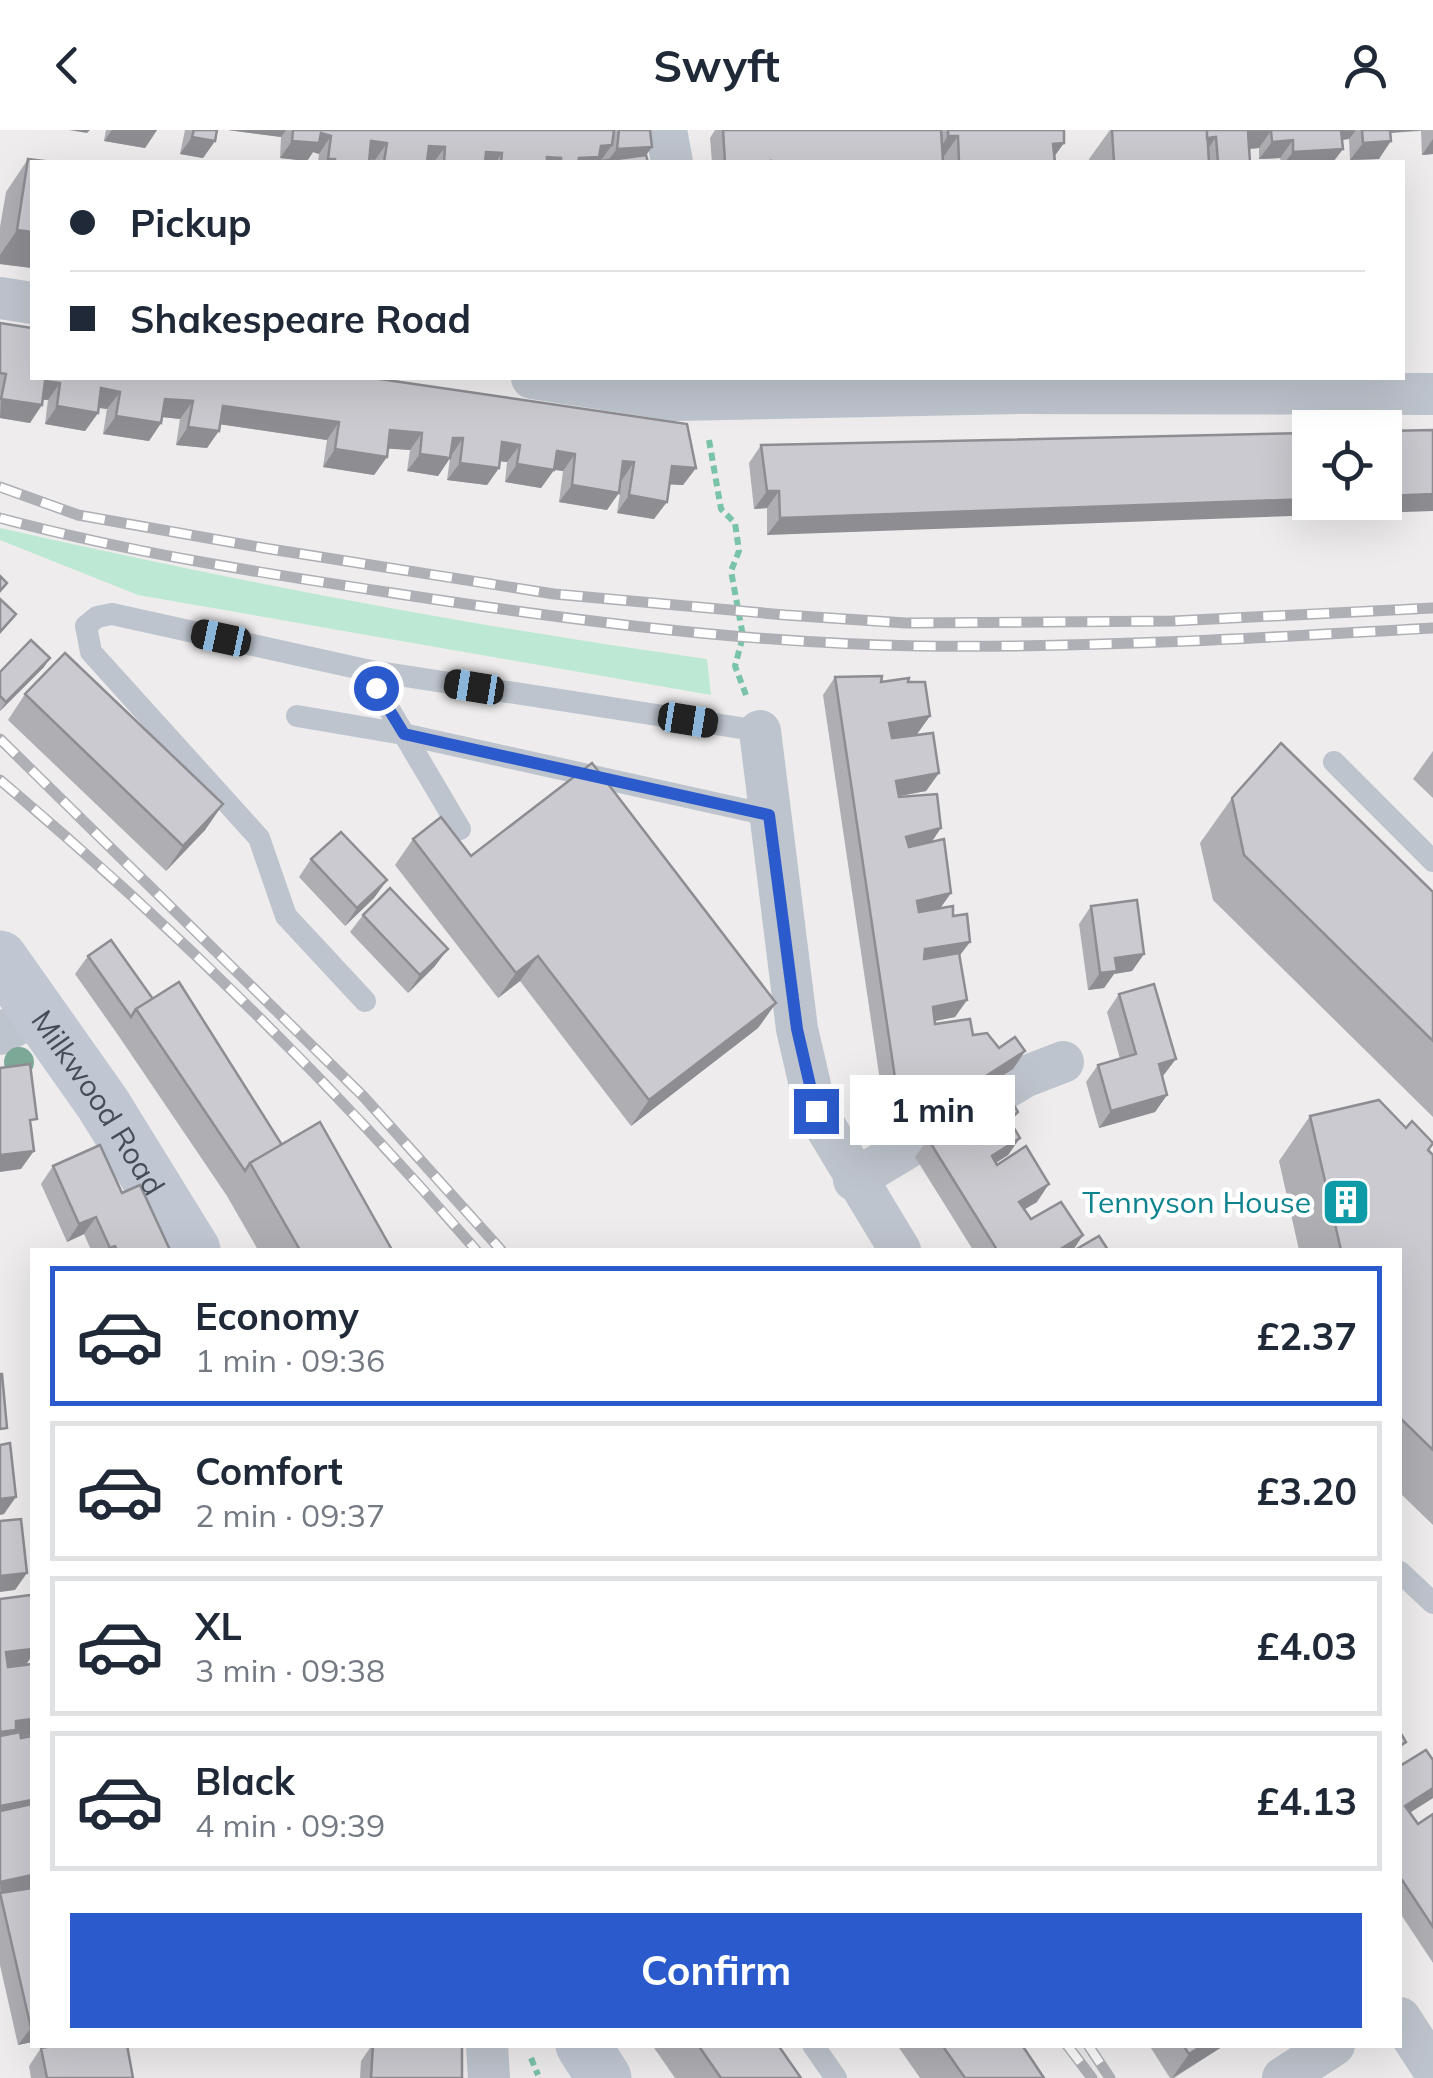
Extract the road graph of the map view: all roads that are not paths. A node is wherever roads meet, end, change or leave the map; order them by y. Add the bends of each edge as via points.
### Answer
1 (666, 130) edge
2 (672, 160) edge
3 (0, 298) edge
4 (30, 303) edge
5 (545, 380) edge
6 (704, 388) edge
7 (1433, 394) edge
8 (366, 670) junction
9 (298, 716) dead end
10 (760, 731) joint
11 (404, 734) junction
12 (1334, 762) dead end
13 (769, 815) junction
14 (460, 829) dead end
15 (1433, 861) edge
16 (0, 958) edge
17 (365, 1001) dead end
18 (20, 1023) edge
19 (1063, 1062) dead end
20 (854, 1180) junction
21 (192, 1248) edge
22 (899, 1248) edge
23 (1402, 1574) edge
24 (1433, 1603) edge
25 (1402, 2021) edge
26 (487, 2048) edge
27 (815, 2048) edge
28 (1329, 2048) edge
29 (1433, 2069) edge
30 (490, 2078) edge
31 (836, 2078) edge
32 (1283, 2078) edge

1 - 2 street
3 - 4 street
5 - 6 street via 674,400
6 - 7 street
8 - 10 lane
8 - 11 lane
8 - 17 lane via 112,614 86,626 91,652 259,838 286,916
9 - 11 lane
10 - 13 street
11 - 13 lane
11 - 14 lane
12 - 15 lane
13 - 20 street via 816,1111
16 - 18 main road, Milkwood Road
18 - 21 main road, Milkwood Road via 103,1104
19 - 20 street via 1024,1077
20 - 22 street
23 - 24 lane
25 - 29 street
26 - 30 street
27 - 31 lane
28 - 32 street

